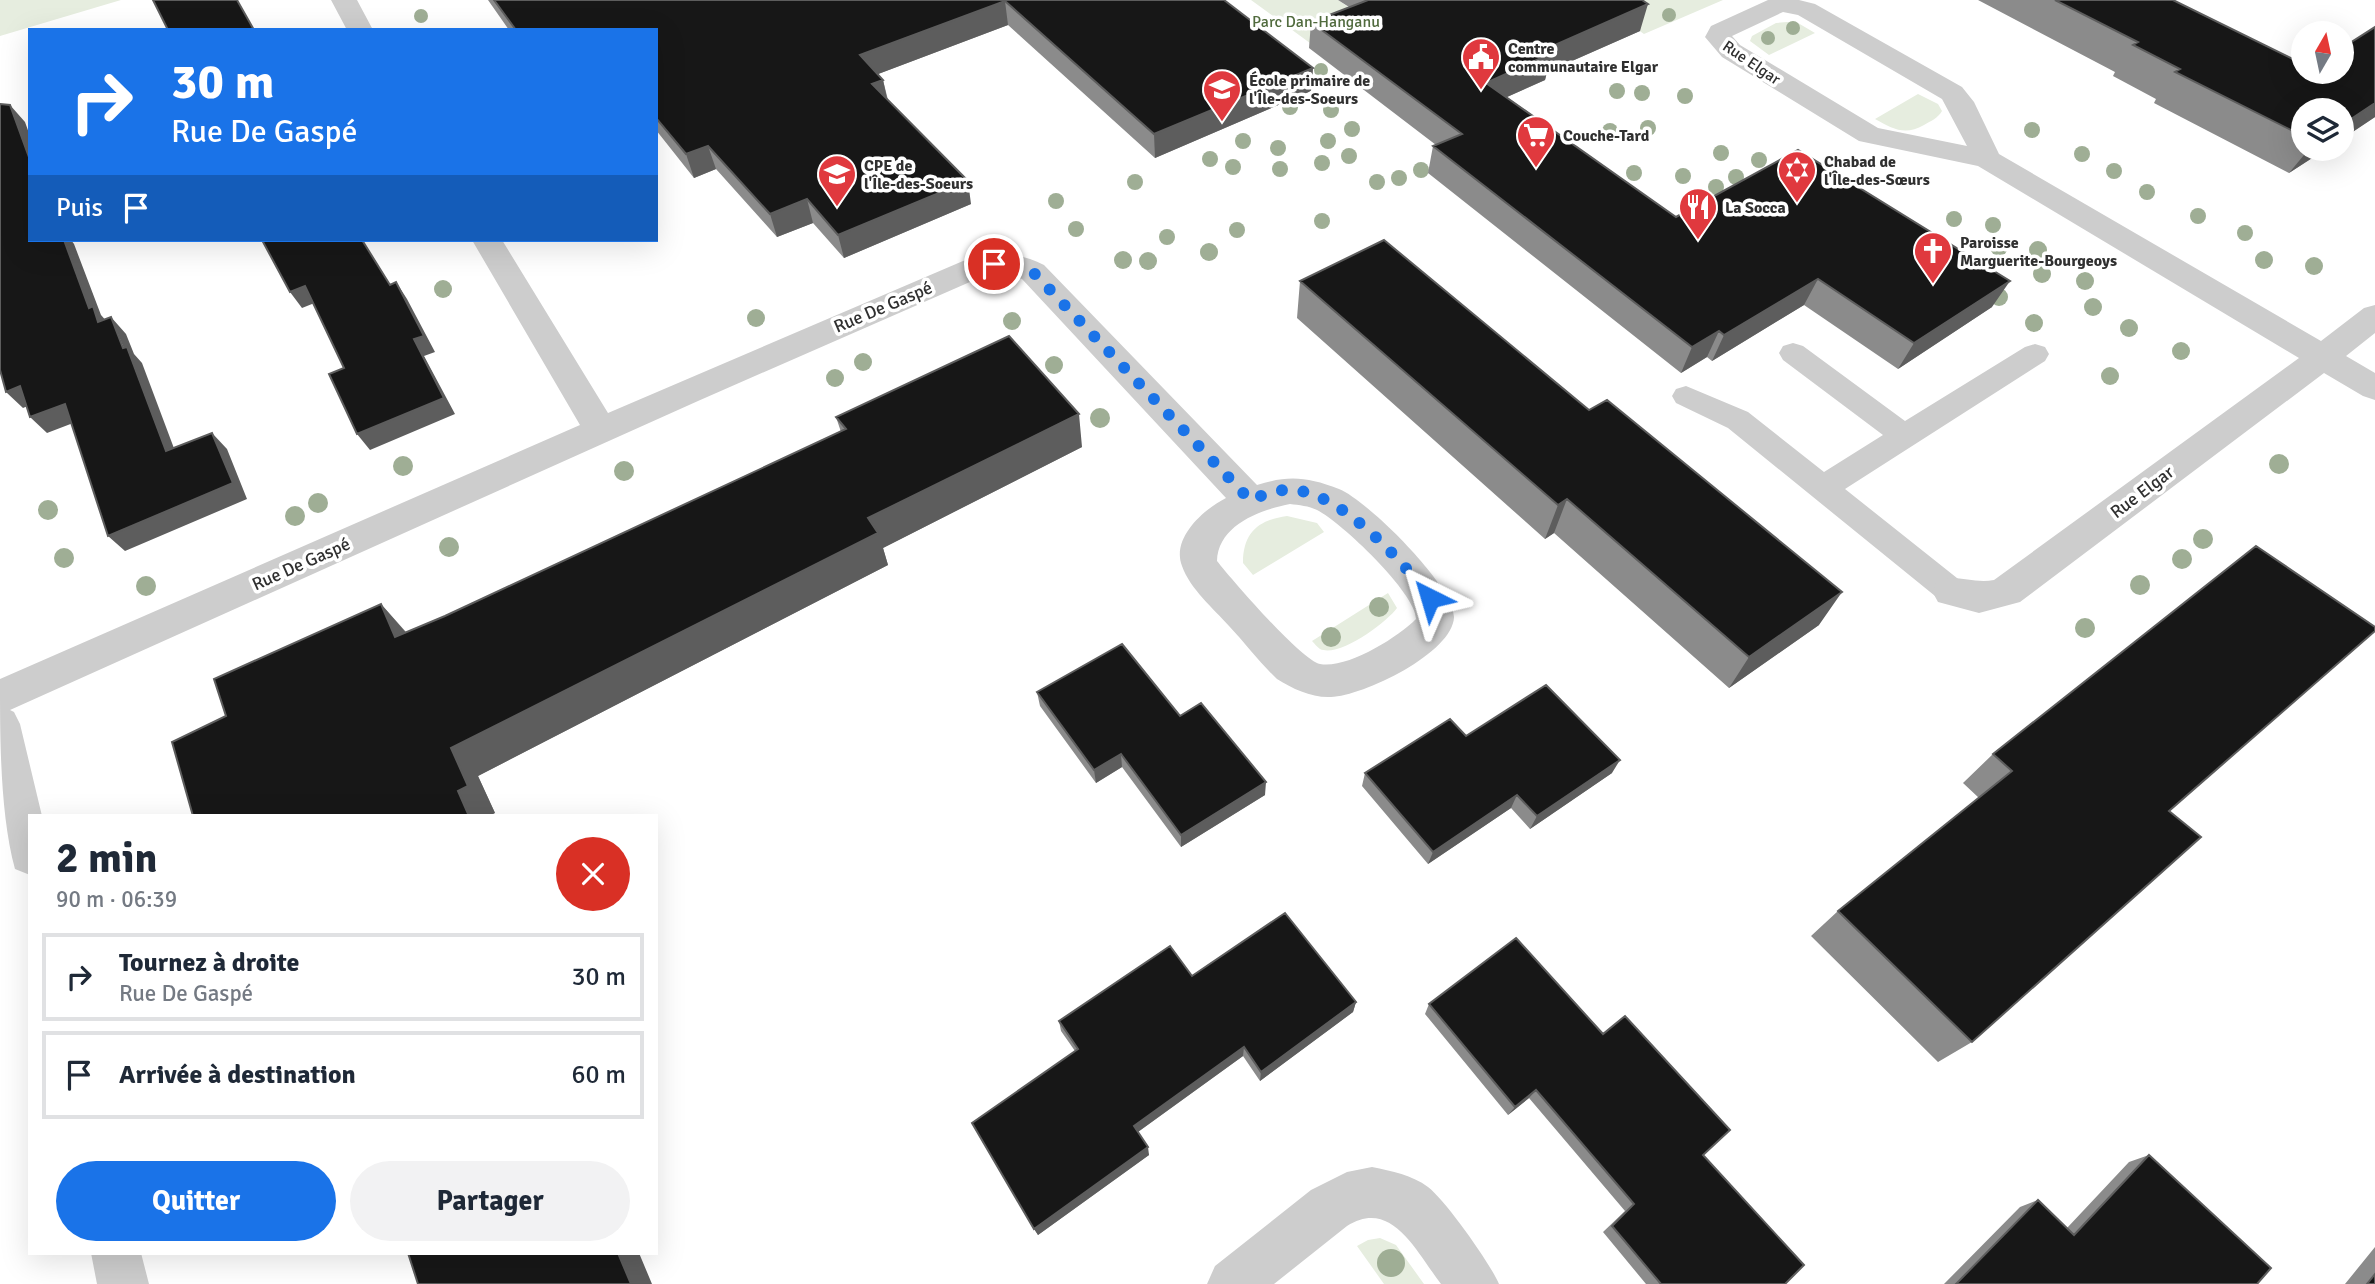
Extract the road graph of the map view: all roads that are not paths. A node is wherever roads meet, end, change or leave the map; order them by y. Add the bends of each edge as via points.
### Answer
1 (344, 0) edge
2 (359, 28) edge
3 (1987, 159) junction
4 (488, 242) edge
5 (2375, 316) edge
6 (1793, 353) dead end
7 (2035, 354) dead end
8 (2323, 357) junction
9 (2375, 388) edge
10 (1686, 396) dead end
11 (601, 430) junction
12 (1903, 435) junction
13 (1822, 488) junction
14 (1250, 500) junction
15 (1951, 591) joint
16 (0, 697) edge
17 (0, 724) edge
18 (28, 846) edge
19 (116, 1255) edge
20 (123, 1284) edge
21 (1233, 1284) edge
22 (1473, 1284) edge

1 - 2 street
3 - 3 street, Rue Elgar via 1952,93 1806,9 1787,4 1770,7 1717,37 1731,51 1869,135
3 - 8 street, Rue Elgar
4 - 11 street
5 - 8 street, Rue Elgar
6 - 12 lane
7 - 12 lane
8 - 9 street, Rue Elgar
8 - 15 street, Rue Elgar via 2007,592 1978,598
10 - 13 lane via 1738,421
11 - 14 street, Rue De Gaspé via 974,268 1009,264 1033,272
11 - 16 street, Rue De Gaspé
12 - 13 lane
13 - 15 lane
14 - 14 street via 1202,537 1196,551 1199,564 1291,667 1314,679 1350,680 1422,638 1432,627 1436,614 1419,583 1332,502 1290,490
17 - 18 street
19 - 20 street
21 - 22 street via 1347,1196 1372,1192 1395,1196 1412,1206

